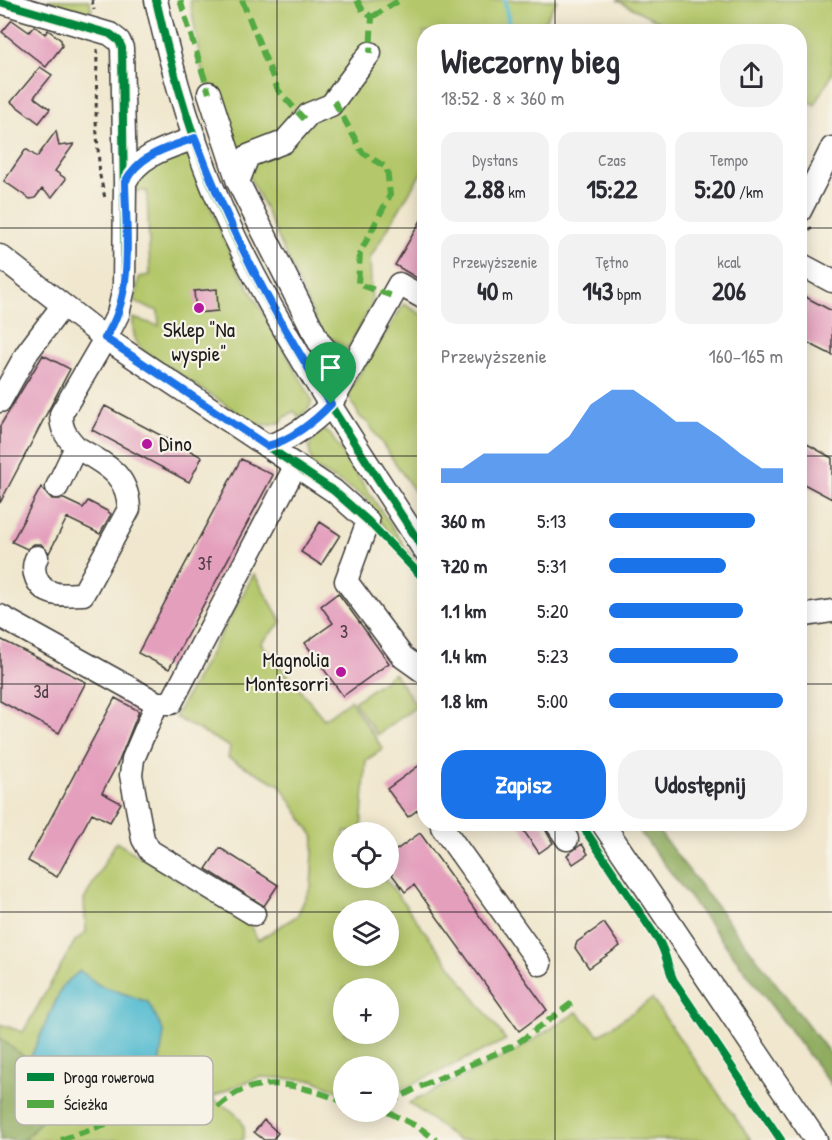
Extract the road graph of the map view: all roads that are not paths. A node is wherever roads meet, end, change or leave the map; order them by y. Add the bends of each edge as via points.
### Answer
1 (156, 0) edge
2 (0, 2) edge
3 (370, 53) dead end
4 (208, 93) dead end
5 (195, 138) junction
6 (832, 148) edge
7 (125, 182) junction
8 (238, 182) junction
9 (807, 197) edge
10 (0, 256) edge
11 (807, 268) edge
12 (832, 281) edge
13 (417, 294) edge
14 (63, 305) junction
15 (105, 338) junction
16 (349, 370) junction
17 (0, 402) edge
18 (331, 404) junction
19 (267, 446) junction
20 (76, 447) junction
21 (296, 465) junction
22 (57, 487) dead end
23 (417, 539) edge
24 (37, 556) dead end
25 (832, 611) edge
26 (807, 615) edge
27 (0, 616) edge
28 (417, 667) edge
29 (157, 703) junction
30 (445, 831) edge
31 (608, 831) edge
32 (254, 914) dead end
33 (540, 964) dead end
34 (816, 1140) edge

1 - 5 street
2 - 7 street via 96,29 119,40
3 - 8 street via 332,105 309,114 284,142 248,156
4 - 8 street
5 - 7 street via 140,162
5 - 18 street via 245,258
6 - 9 street
7 - 15 street via 124,288 118,314
8 - 16 street via 319,342
10 - 14 street
11 - 12 street
13 - 16 street via 399,284
14 - 15 street
14 - 17 street via 27,353
15 - 19 street
15 - 20 street via 61,414 61,427
16 - 18 street
18 - 19 street via 295,432
18 - 23 street
19 - 21 street
20 - 22 street
20 - 24 street via 116,474 129,496 129,509 83,594 52,593 42,586 34,571
21 - 28 street via 368,521 346,581 403,657
21 - 29 street via 171,703
25 - 26 street
27 - 29 street
29 - 32 street via 133,759 131,775 142,839 150,851
30 - 33 street
31 - 34 street

